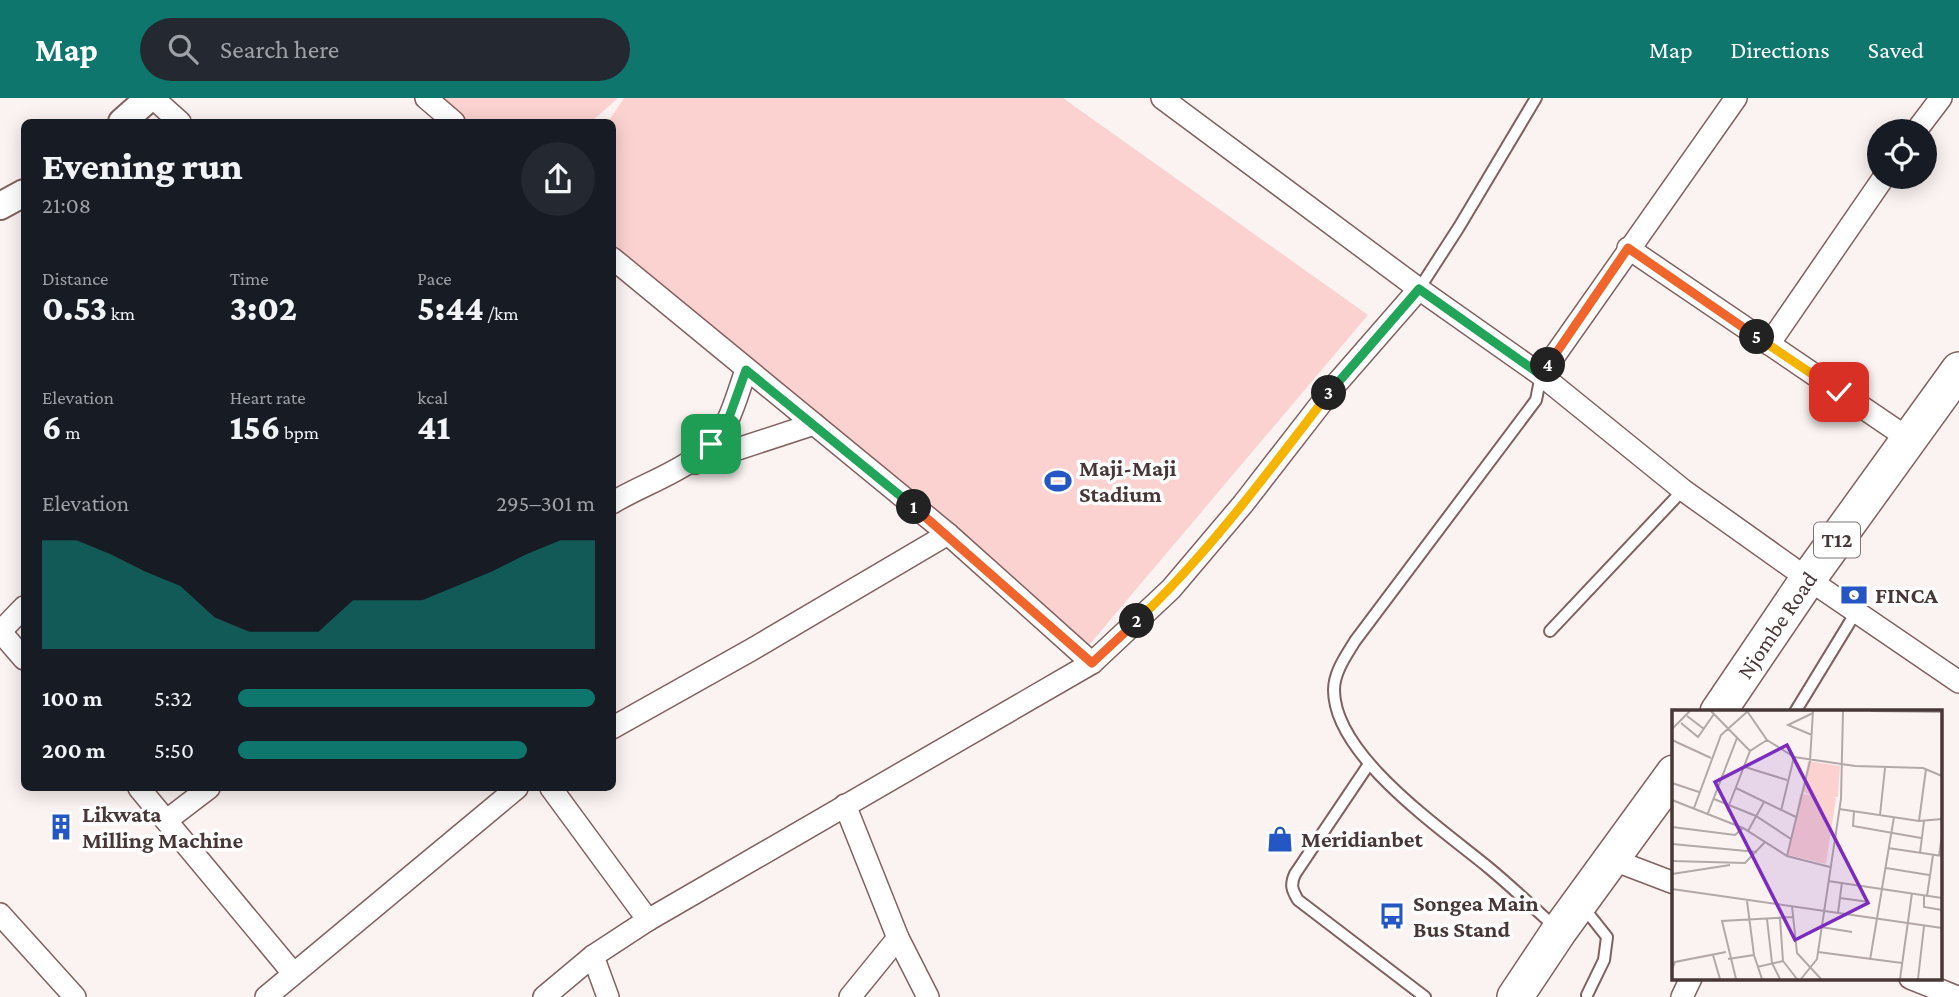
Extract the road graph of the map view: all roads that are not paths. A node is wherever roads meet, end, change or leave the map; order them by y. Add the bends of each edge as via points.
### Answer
1 (151, 98) edge
2 (426, 98) edge
3 (1162, 98) edge
4 (1536, 98) edge
5 (1736, 98) edge
6 (1941, 98) edge
7 (126, 119) edge
8 (176, 119) edge
9 (450, 119) edge
10 (1925, 119) edge
11 (1876, 189) edge
12 (21, 195) edge
13 (0, 206) edge
14 (1628, 248) junction
15 (616, 261) edge
16 (1419, 289) junction
17 (1769, 344) junction
18 (746, 370) junction
19 (1959, 370) edge
20 (1541, 375) junction
21 (814, 424) junction
22 (1909, 439) junction
23 (680, 468) junction
24 (1683, 490) junction
25 (616, 498) edge
26 (948, 534) junction
27 (1808, 579) junction
28 (21, 610) edge
29 (1856, 612) junction
30 (1550, 631) dead end
31 (0, 632) edge
32 (21, 656) edge
33 (1092, 663) junction
34 (1959, 682) edge
35 (1719, 710) edge
36 (1795, 710) edge
37 (616, 726) edge
38 (1369, 764) junction
39 (1672, 777) edge
40 (142, 791) edge
41 (205, 791) edge
42 (513, 791) edge
43 (553, 791) edge
44 (845, 805) junction
45 (167, 820) junction
46 (1611, 859) junction
47 (1672, 882) edge
48 (1580, 902) junction
49 (0, 914) edge
50 (648, 920) junction
51 (1559, 931) junction
52 (898, 938) junction
53 (593, 956) junction
54 (293, 973) junction
55 (1691, 979) edge
56 (1912, 979) edge
57 (1587, 995) dead end
58 (75, 997) edge
59 (266, 997) edge
60 (544, 997) edge
61 (608, 997) edge
62 (850, 997) edge
63 (928, 997) edge
64 (1425, 997) edge
65 (1515, 997) edge
66 (1682, 997) edge
67 (1957, 997) edge

1 - 7 street
1 - 8 street
2 - 9 street
3 - 16 street
4 - 16 lane
5 - 14 street
6 - 10 street
11 - 17 street
12 - 13 street
14 - 17 street
14 - 20 street
15 - 18 street
16 - 20 street
16 - 33 street via 1171,589
17 - 22 street
18 - 21 street
18 - 23 street via 727,423 711,444
19 - 22 highway, Njombe Road / T12
20 - 24 street
20 - 38 lane via 1536,400 1339,667 1334,689 1340,721
21 - 23 street
21 - 26 street
22 - 27 highway, Njombe Road / T12
23 - 25 street
24 - 27 street
24 - 30 lane
26 - 33 street
26 - 37 street
27 - 29 street
27 - 35 highway, Njombe Road / T12
28 - 31 street
29 - 34 street
29 - 36 lane
31 - 32 street
33 - 44 street
38 - 51 lane
38 - 64 lane via 1295,874 1292,890 1298,900
39 - 46 highway
40 - 45 street
41 - 45 street
42 - 54 street
43 - 50 street
44 - 50 street
44 - 52 street
45 - 54 street
46 - 47 street
46 - 48 highway
48 - 51 highway
48 - 57 lane via 1606,937 1604,960
49 - 58 street
50 - 53 street
51 - 65 highway
52 - 62 street
52 - 63 street
53 - 60 street
53 - 61 street
54 - 59 street
55 - 66 street
56 - 67 street

